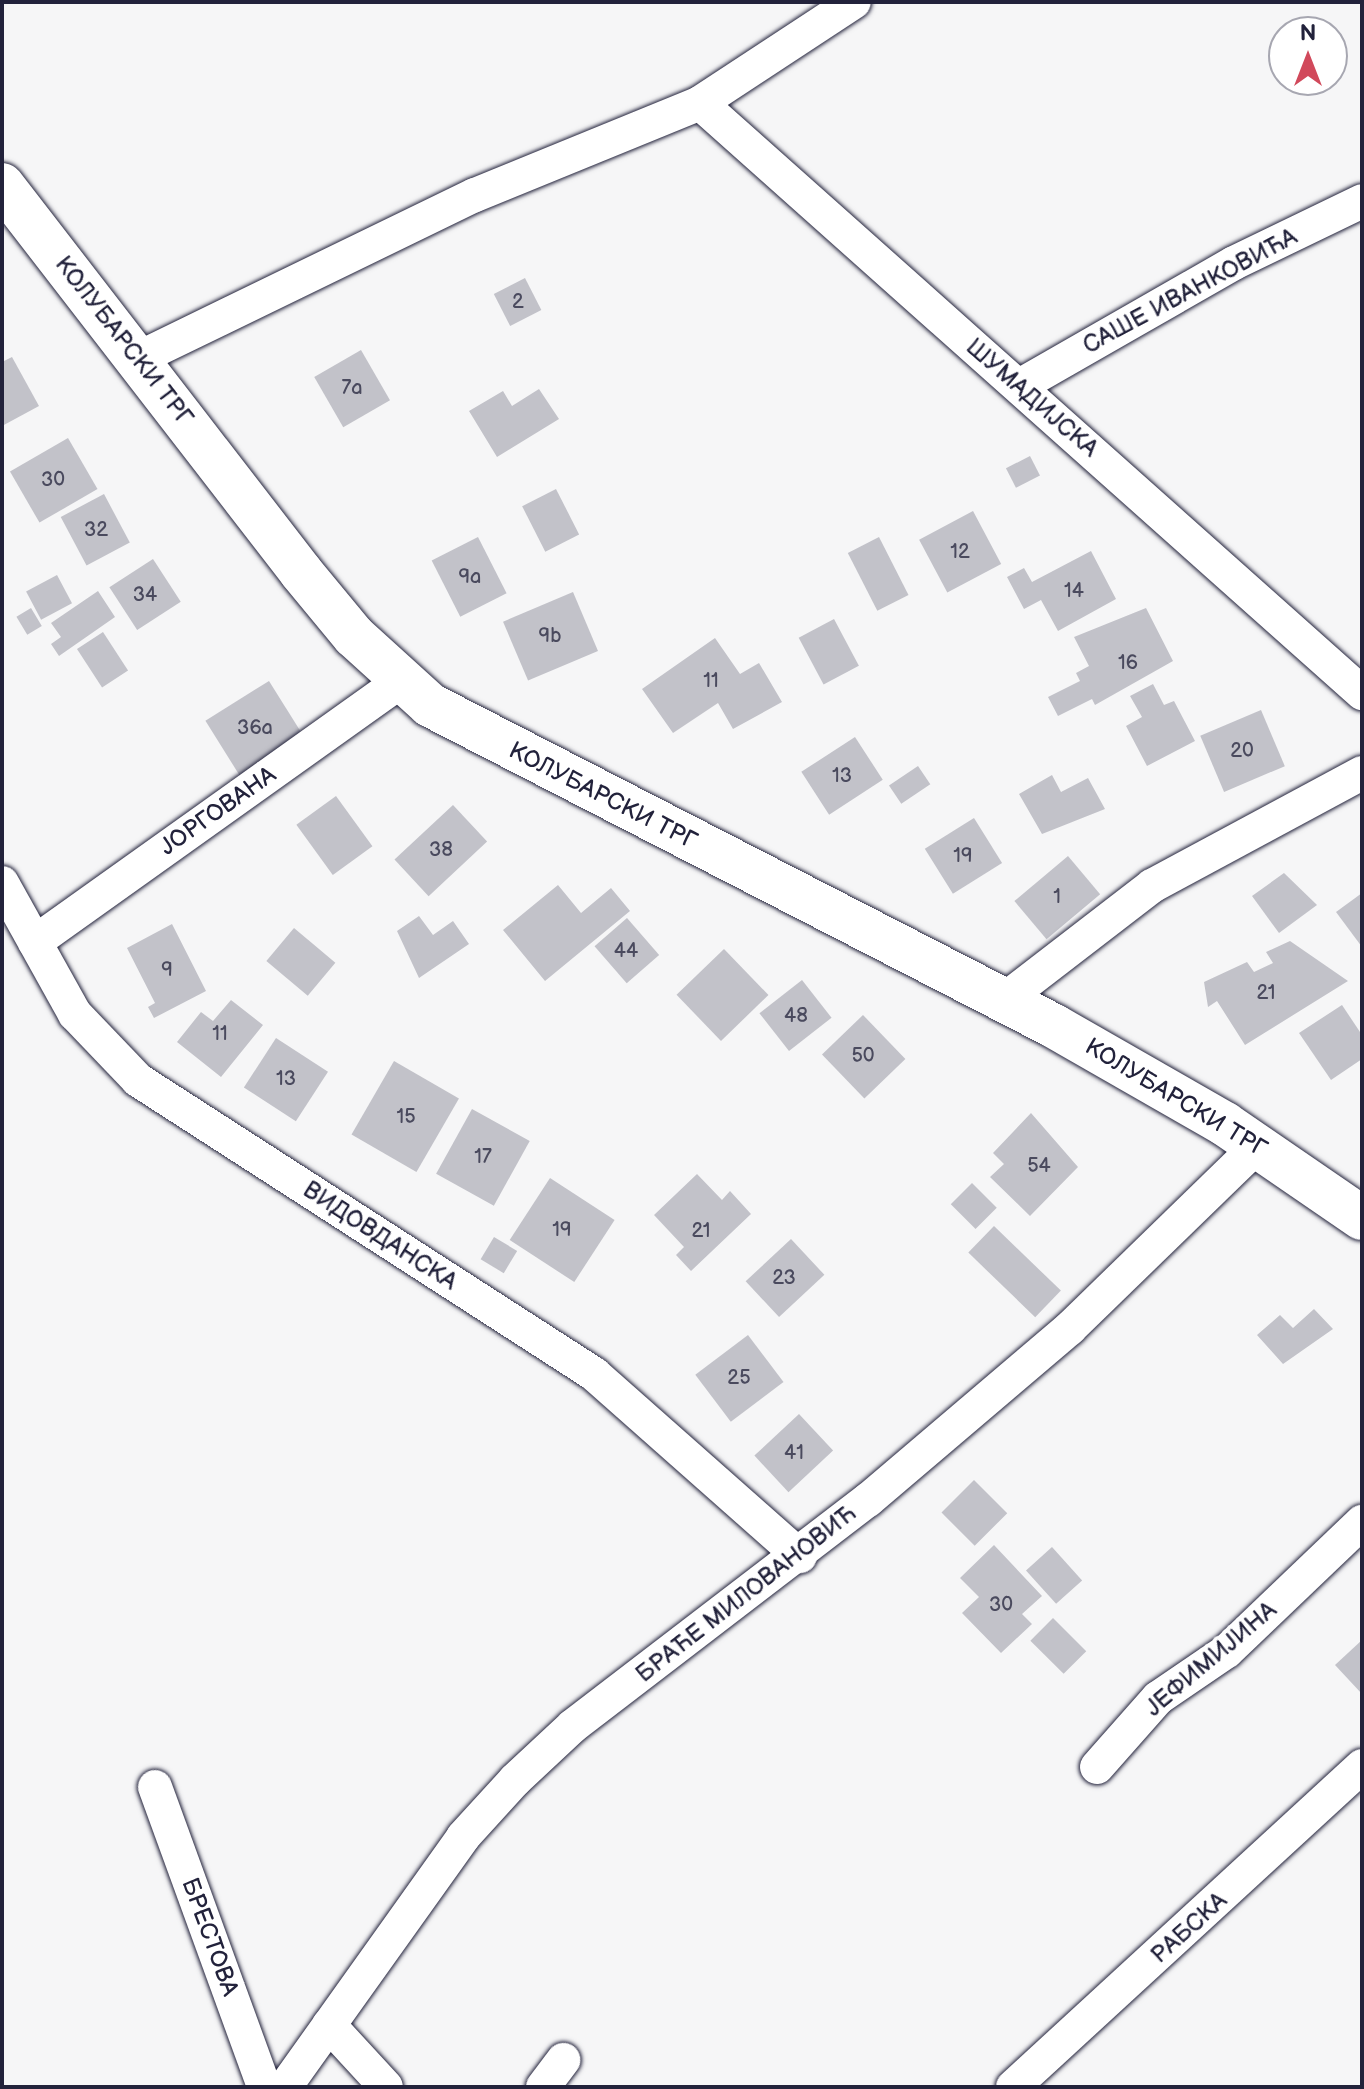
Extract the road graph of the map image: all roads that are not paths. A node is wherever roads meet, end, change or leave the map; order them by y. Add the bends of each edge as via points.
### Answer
1 (854, 2) edge
2 (700, 103) junction
3 (2, 185) edge
4 (1362, 201) edge
5 (139, 358) junction
6 (1021, 385) junction
7 (401, 681) junction
8 (1362, 693) edge
9 (1362, 773) edge
10 (2, 883) edge
11 (35, 942) junction
12 (1004, 1000) junction
13 (1257, 1146) junction
14 (1362, 1218) edge
15 (1362, 1522) edge
16 (800, 1556) junction
17 (1362, 1766) edge
18 (1097, 1767) dead end
19 (155, 1787) dead end
20 (329, 2025) junction
21 (264, 2087) edge
22 (285, 2087) edge
23 (386, 2087) edge
24 (1013, 2087) edge

1 - 2 street
2 - 5 street via 475,195
2 - 6 street, ШУМАДИЈСКА
3 - 5 street, КОЛУБАРСКИ ТРГ
4 - 6 street, САШЕ ИВАНКОВИЋА via 1234,263
5 - 7 street, КОЛУБАРСКИ ТРГ via 301,572
6 - 8 street, ШУМАДИЈСКА
7 - 11 street, ЈОРГОВАНА
7 - 12 street, КОЛУБАРСКИ ТРГ via 483,735
9 - 12 street via 1152,886
10 - 11 street, ВИДОВДАНСКА
11 - 16 street, ВИДОВДАНСКА via 75,1014 138,1080 594,1374
12 - 13 street, КОЛУБАРСКИ ТРГ
13 - 14 street, КОЛУБАРСКИ ТРГ
13 - 16 street, БРАЋЕ МИЛОВАНОВИЋ via 1070,1328
15 - 18 street, ЈЕФИМИЈИНА via 1227,1651 1158,1698
16 - 20 street, БРАЋЕ МИЛОВАНОВИЋ via 573,1726 515,1780 463,1837
17 - 24 street, РАБСКА
19 - 21 street, БРЕСТОВА
20 - 22 street, БРАЋЕ МИЛОВАНОВИЋ
20 - 23 street

